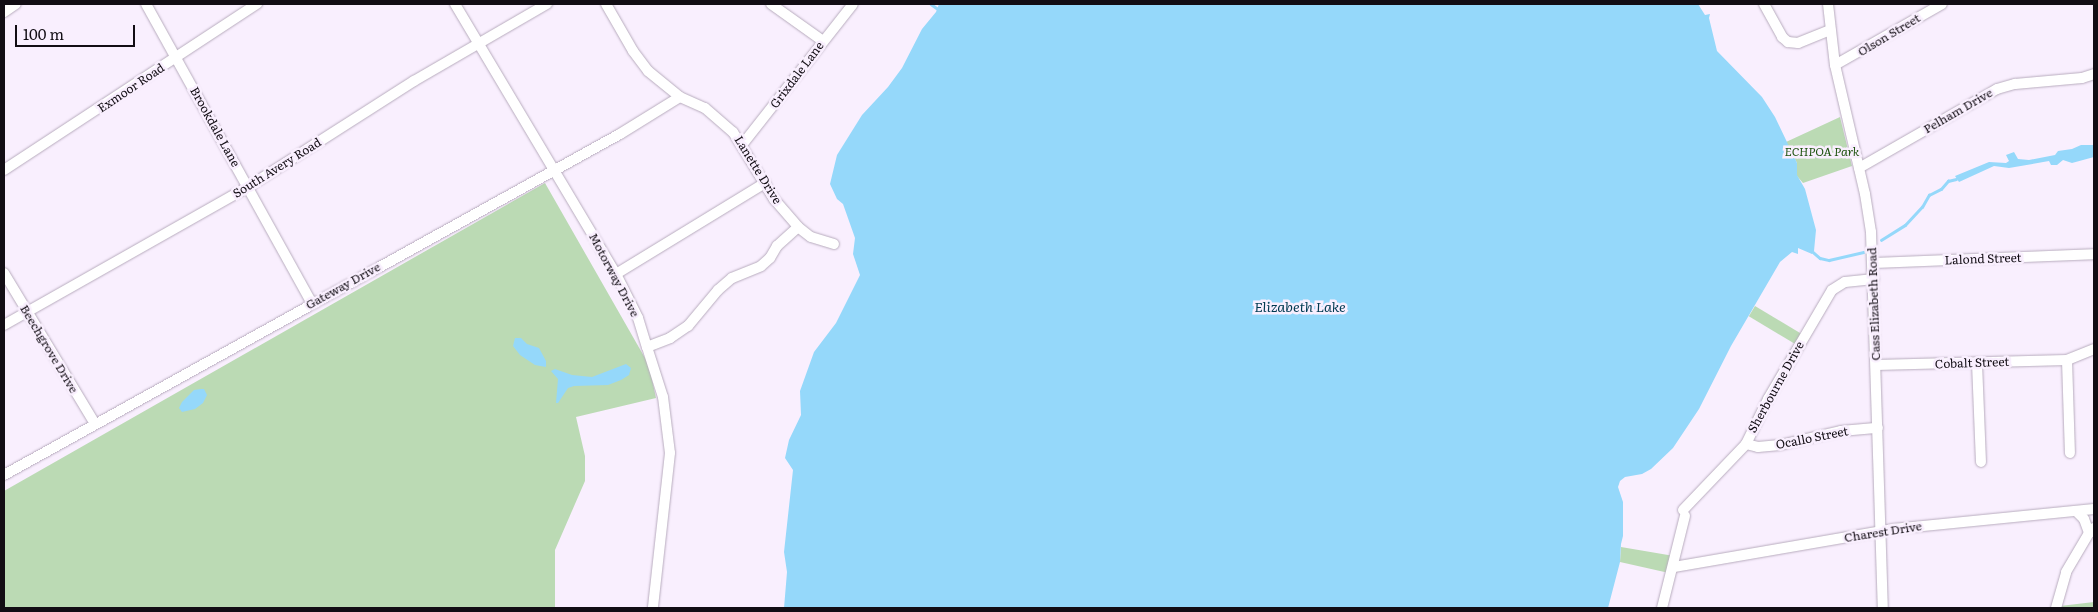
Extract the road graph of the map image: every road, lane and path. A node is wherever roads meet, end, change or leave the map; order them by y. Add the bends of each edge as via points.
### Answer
1 (16, 4) edge
2 (146, 4) edge
3 (257, 4) edge
4 (455, 4) edge
5 (547, 4) edge
6 (606, 4) edge
7 (771, 4) edge
8 (853, 4) edge
9 (1764, 4) edge
10 (1828, 4) edge
11 (1942, 4) edge
12 (4, 12) edge
13 (1830, 30) junction
14 (823, 41) junction
15 (477, 44) junction
16 (176, 57) junction
17 (1835, 66) junction
18 (2094, 74) edge
19 (680, 97) junction
20 (742, 145) junction
21 (1859, 168) junction
22 (555, 169) junction
23 (4, 170) edge
24 (765, 183) junction
25 (248, 187) junction
26 (798, 227) junction
27 (834, 244) dead end
28 (2094, 254) edge
29 (1873, 263) junction
30 (4, 273) edge
31 (616, 274) junction
32 (1874, 279) junction
33 (312, 303) junction
34 (27, 312) junction
35 (4, 325) edge
36 (647, 347) junction
37 (2094, 350) edge
38 (2067, 360) junction
39 (1977, 363) junction
40 (1876, 365) junction
41 (95, 424) junction
42 (1878, 428) junction
43 (1746, 444) junction
44 (2070, 453) dead end
45 (1981, 462) dead end
46 (4, 475) edge
47 (2094, 509) edge
48 (2076, 511) junction
49 (1881, 531) junction
50 (2092, 531) edge
51 (1674, 567) junction
52 (653, 608) edge
53 (1662, 608) edge
54 (1883, 608) edge
55 (2056, 608) edge

1 - 12 street
2 - 16 street, Brookdale Lane
3 - 16 street, Exmoor Road
4 - 15 street, Motorway Drive
5 - 15 street, South Avery Road
6 - 19 street, Lanette Drive via 648,71
7 - 14 street
8 - 14 street, Grixdale Lane
9 - 13 street via 1782,38 1788,42 1798,43
10 - 13 street, Cass Elizabeth Road
11 - 17 street, Olson Street
13 - 17 street, Cass Elizabeth Road
14 - 20 street, Grixdale Lane
15 - 22 street, Motorway Drive
15 - 25 street, South Avery Road
16 - 23 street, Exmoor Road
16 - 25 street, Brookdale Lane
17 - 21 street, Cass Elizabeth Road
18 - 21 street, Pelham Drive via 1997,88
19 - 20 street, Lanette Drive via 705,108 733,132
19 - 22 street, Gateway Drive
20 - 24 street, Lanette Drive
21 - 29 street, Cass Elizabeth Road via 1870,222
22 - 31 street, Motorway Drive
22 - 33 street, Gateway Drive
24 - 26 street, Lanette Drive
24 - 31 street
25 - 33 street, Brookdale Lane
25 - 34 street, South Avery Road
26 - 27 street, Lanette Drive via 810,237
26 - 36 street via 761,266 732,278 718,290 688,326
28 - 29 street, Lalond Street
29 - 32 street, Cass Elizabeth Road
30 - 34 street, Beechgrove Drive
31 - 36 street, Motorway Drive via 638,318
32 - 40 street, Cass Elizabeth Road
32 - 43 street, Sherbourne Drive via 1847,281 1832,290 1768,399
33 - 41 street, Gateway Drive
34 - 35 street, South Avery Road
34 - 41 street, Beechgrove Drive
36 - 52 street, Motorway Drive via 663,397 670,453
37 - 38 street, Cobalt Street
38 - 39 street, Cobalt Street
38 - 44 street
39 - 40 street, Cobalt Street
39 - 45 street
40 - 42 street, Cass Elizabeth Road
41 - 46 street, Gateway Drive
42 - 43 street, Ocallo Street via 1841,431 1780,445 1758,447
42 - 49 street, Cass Elizabeth Road
43 - 51 street, Sherbourne Drive via 1684,513
47 - 48 street, Charest Drive
48 - 49 street, Charest Drive
48 - 50 street
49 - 51 street, Charest Drive
49 - 54 street, Cass Elizabeth Road
50 - 55 street via 2064,575
51 - 53 street

